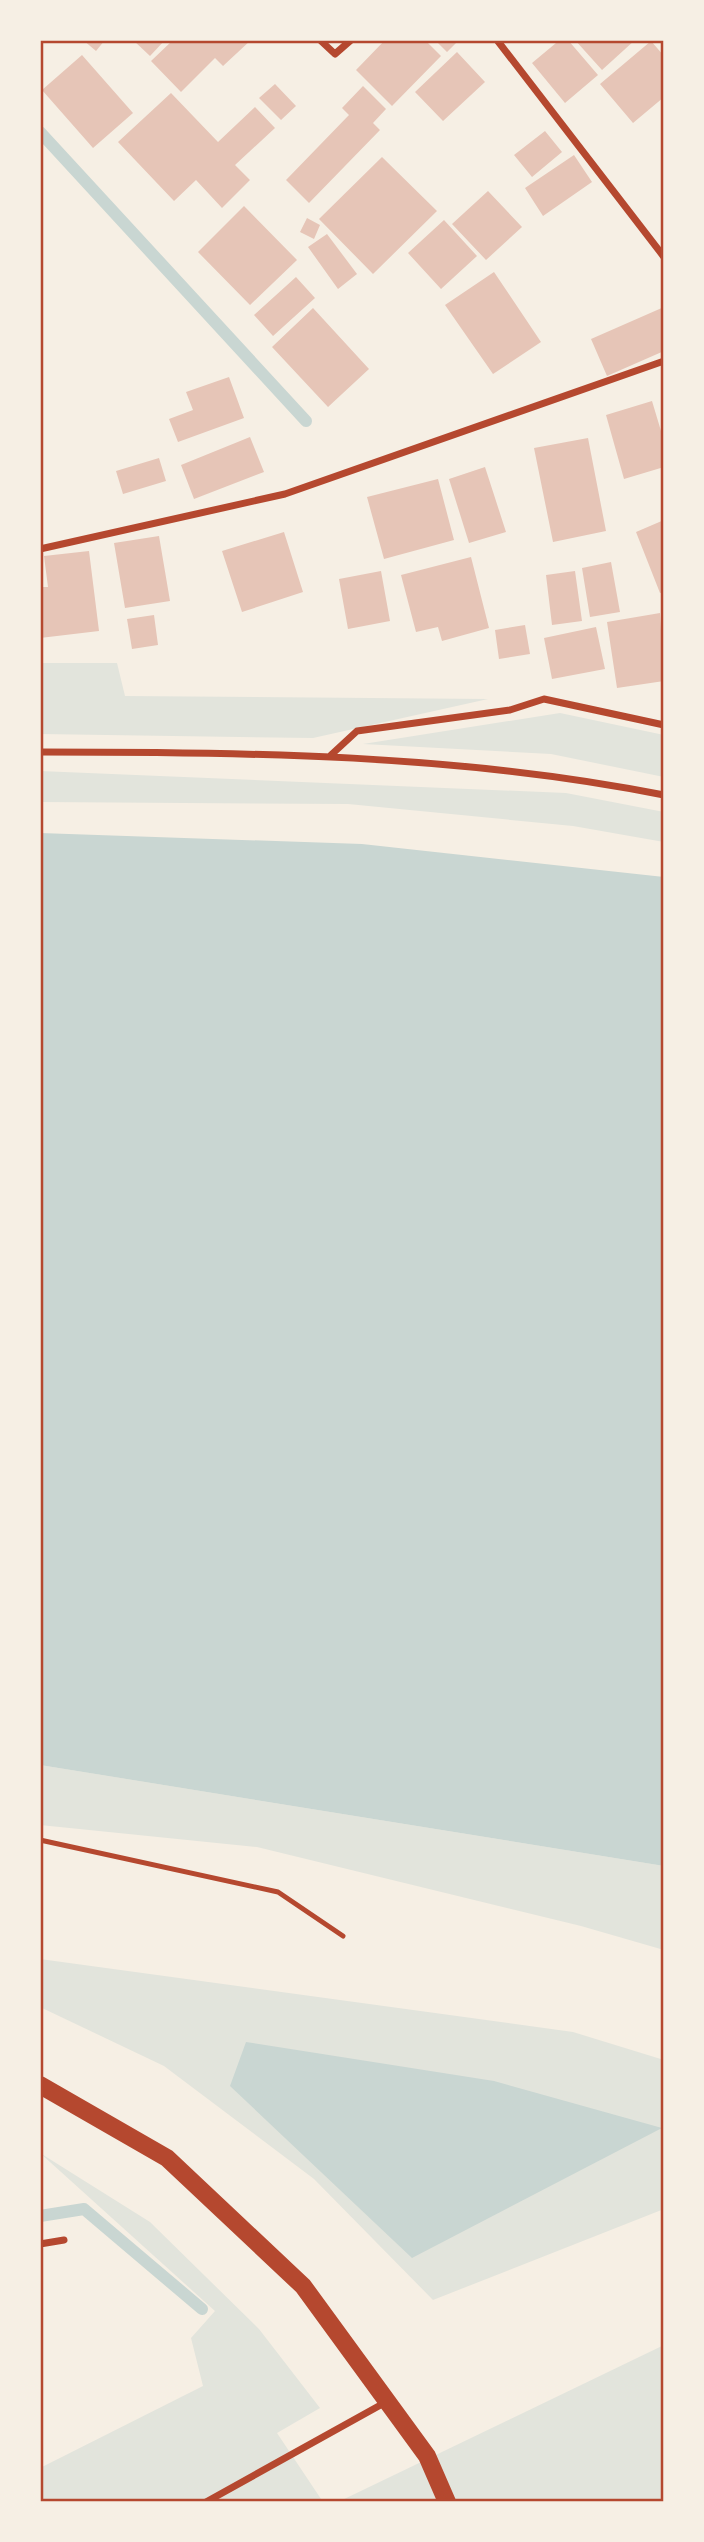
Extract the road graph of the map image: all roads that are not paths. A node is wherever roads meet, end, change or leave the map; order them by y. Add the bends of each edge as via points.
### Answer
1 (320, 40) edge
2 (351, 40) edge
3 (496, 40) edge
4 (664, 257) edge
5 (664, 361) edge
6 (40, 549) edge
7 (664, 725) edge
8 (40, 752) edge
9 (331, 755) junction
10 (664, 795) edge
11 (40, 1840) edge
12 (342, 1936) dead end
13 (40, 2085) edge
14 (64, 2240) dead end
15 (40, 2244) edge
16 (388, 2401) junction
17 (206, 2502) edge
18 (447, 2502) edge

1 - 2 street via 335,54
3 - 4 street
5 - 6 street via 285,494
7 - 9 street via 544,699 510,710 357,731
8 - 9 street
9 - 10 street via 576,778
11 - 12 lane via 278,1892
13 - 16 main road via 167,2158 303,2286
14 - 15 street
16 - 17 street
16 - 18 main road via 427,2456

